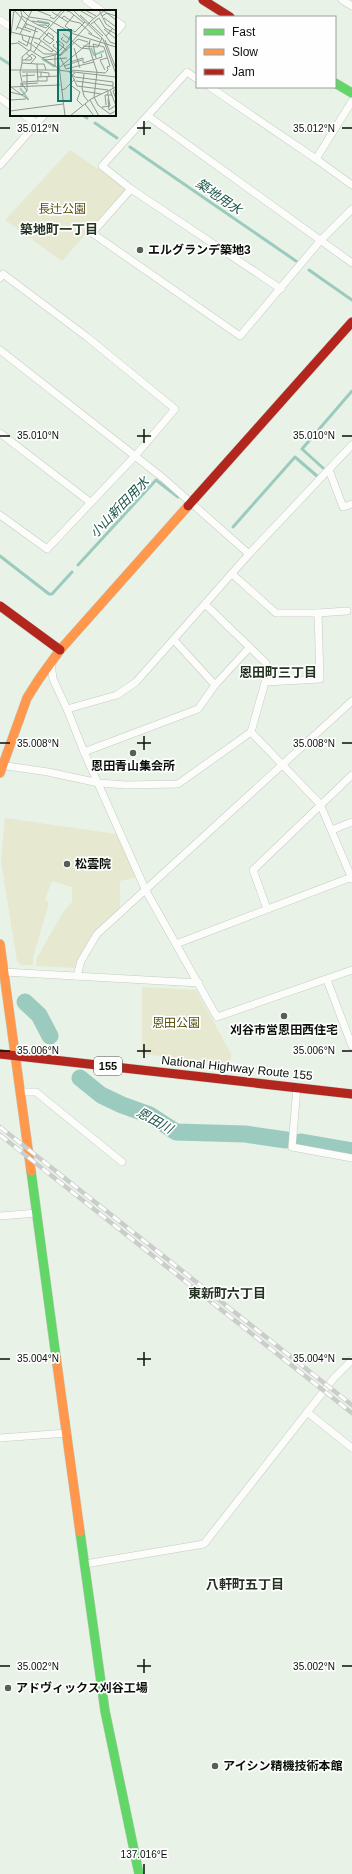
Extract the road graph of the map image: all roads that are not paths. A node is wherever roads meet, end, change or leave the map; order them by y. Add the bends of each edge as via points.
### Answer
1 (86, 0) edge
2 (203, 0) edge
3 (342, 0) edge
4 (352, 6) edge
5 (101, 10) edge
6 (228, 16) edge
7 (0, 20) edge
8 (116, 21) edge
9 (10, 26) edge
10 (116, 32) edge
11 (196, 78) edge
12 (336, 84) edge
13 (211, 88) edge
14 (352, 93) edge
15 (0, 98) edge
16 (352, 100) edge
17 (10, 105) edge
18 (25, 116) edge
19 (43, 116) edge
20 (148, 116) junction
21 (37, 124) junction
22 (316, 159) junction
23 (0, 165) edge
24 (352, 185) edge
25 (132, 189) junction
26 (352, 209) edge
27 (320, 241) junction
28 (352, 263) edge
29 (0, 278) edge
30 (281, 290) junction
31 (352, 322) edge
32 (0, 350) edge
33 (0, 433) edge
34 (352, 445) edge
35 (135, 456) junction
36 (329, 470) junction
37 (90, 502) junction
38 (190, 503) junction
39 (352, 504) edge
40 (0, 515) edge
41 (248, 554) junction
42 (232, 574) junction
43 (206, 605) junction
44 (0, 606) edge
45 (347, 611) dead end
46 (318, 613) junction
47 (174, 640) junction
48 (249, 648) junction
49 (60, 650) junction
50 (51, 663) junction
51 (266, 682) junction
52 (216, 685) junction
53 (352, 702) edge
54 (67, 709) junction
55 (251, 732) junction
56 (84, 752) junction
57 (283, 765) junction
58 (1, 767) edge
59 (352, 774) edge
60 (99, 783) junction
61 (320, 804) junction
62 (352, 822) edge
63 (332, 830) junction
64 (352, 877) edge
65 (146, 891) junction
66 (267, 909) junction
67 (0, 944) edge
68 (176, 944) junction
69 (1, 957) edge
70 (352, 970) edge
71 (4, 972) junction
72 (77, 976) junction
73 (327, 980) junction
74 (198, 983) junction
75 (0, 1003) edge
76 (10, 1007) junction
77 (352, 1046) edge
78 (0, 1054) edge
79 (15, 1056) junction
80 (297, 1087) junction
81 (21, 1092) junction
82 (352, 1094) edge
83 (352, 1158) edge
84 (122, 1162) dead end
85 (37, 1213) junction
86 (0, 1216) edge
87 (352, 1360) edge
88 (307, 1412) junction
89 (67, 1433) junction
90 (0, 1438) edge
91 (352, 1448) edge
92 (85, 1564) junction
93 (139, 1874) edge

1 - 5 street
2 - 6 main road
3 - 4 street
7 - 9 street
8 - 10 street via 122,25
11 - 20 street via 186,72
12 - 14 main road
13 - 22 street
15 - 17 street
16 - 22 street
18 - 21 street
19 - 21 street
20 - 25 street via 102,166
20 - 27 street
21 - 23 street
22 - 24 street
25 - 30 street
25 - 30 street via 92,233 240,336
26 - 27 street
27 - 28 street
27 - 30 street
29 - 35 street via 3,274 87,337 175,409
31 - 38 main road
32 - 35 street
33 - 37 street
34 - 36 street
35 - 37 street
35 - 38 street
36 - 39 street via 342,507
36 - 41 street
37 - 40 street via 47,549
38 - 41 street
38 - 49 main road
41 - 42 street
42 - 43 street
42 - 46 street via 276,613
43 - 47 street
43 - 48 street
44 - 49 main road
45 - 46 street
46 - 51 street via 320,680
47 - 52 street
47 - 54 street via 128,689 117,695
48 - 51 street via 266,664
48 - 52 street
49 - 50 main road
50 - 54 street via 53,678
50 - 58 main road via 28,698
51 - 55 street
52 - 56 street via 198,709
53 - 57 street
54 - 56 street
55 - 57 street
55 - 60 street via 178,784
56 - 60 street
57 - 61 street
57 - 65 street
58 - 60 street via 48,772
59 - 61 street
60 - 65 street
61 - 63 street
61 - 66 street via 253,870
62 - 63 street
63 - 64 street
64 - 66 street
65 - 68 street
65 - 72 street via 97,934 81,961
66 - 68 street
67 - 69 main road
68 - 74 street
69 - 71 main road
70 - 73 street
71 - 72 street
71 - 76 main road
72 - 74 street
73 - 74 street via 217,1017
73 - 77 street
75 - 76 street
76 - 79 main road
78 - 79 main road, National Highway Route 155 / 155
79 - 80 main road, National Highway Route 155 / 155
79 - 81 main road
80 - 82 main road, National Highway Route 155 / 155
80 - 83 street via 292,1147
81 - 84 street via 36,1092
81 - 85 main road
85 - 86 street
85 - 89 main road
87 - 88 street
88 - 91 street
88 - 92 street via 204,1544
89 - 90 street
89 - 92 main road
92 - 93 main road via 105,1711

